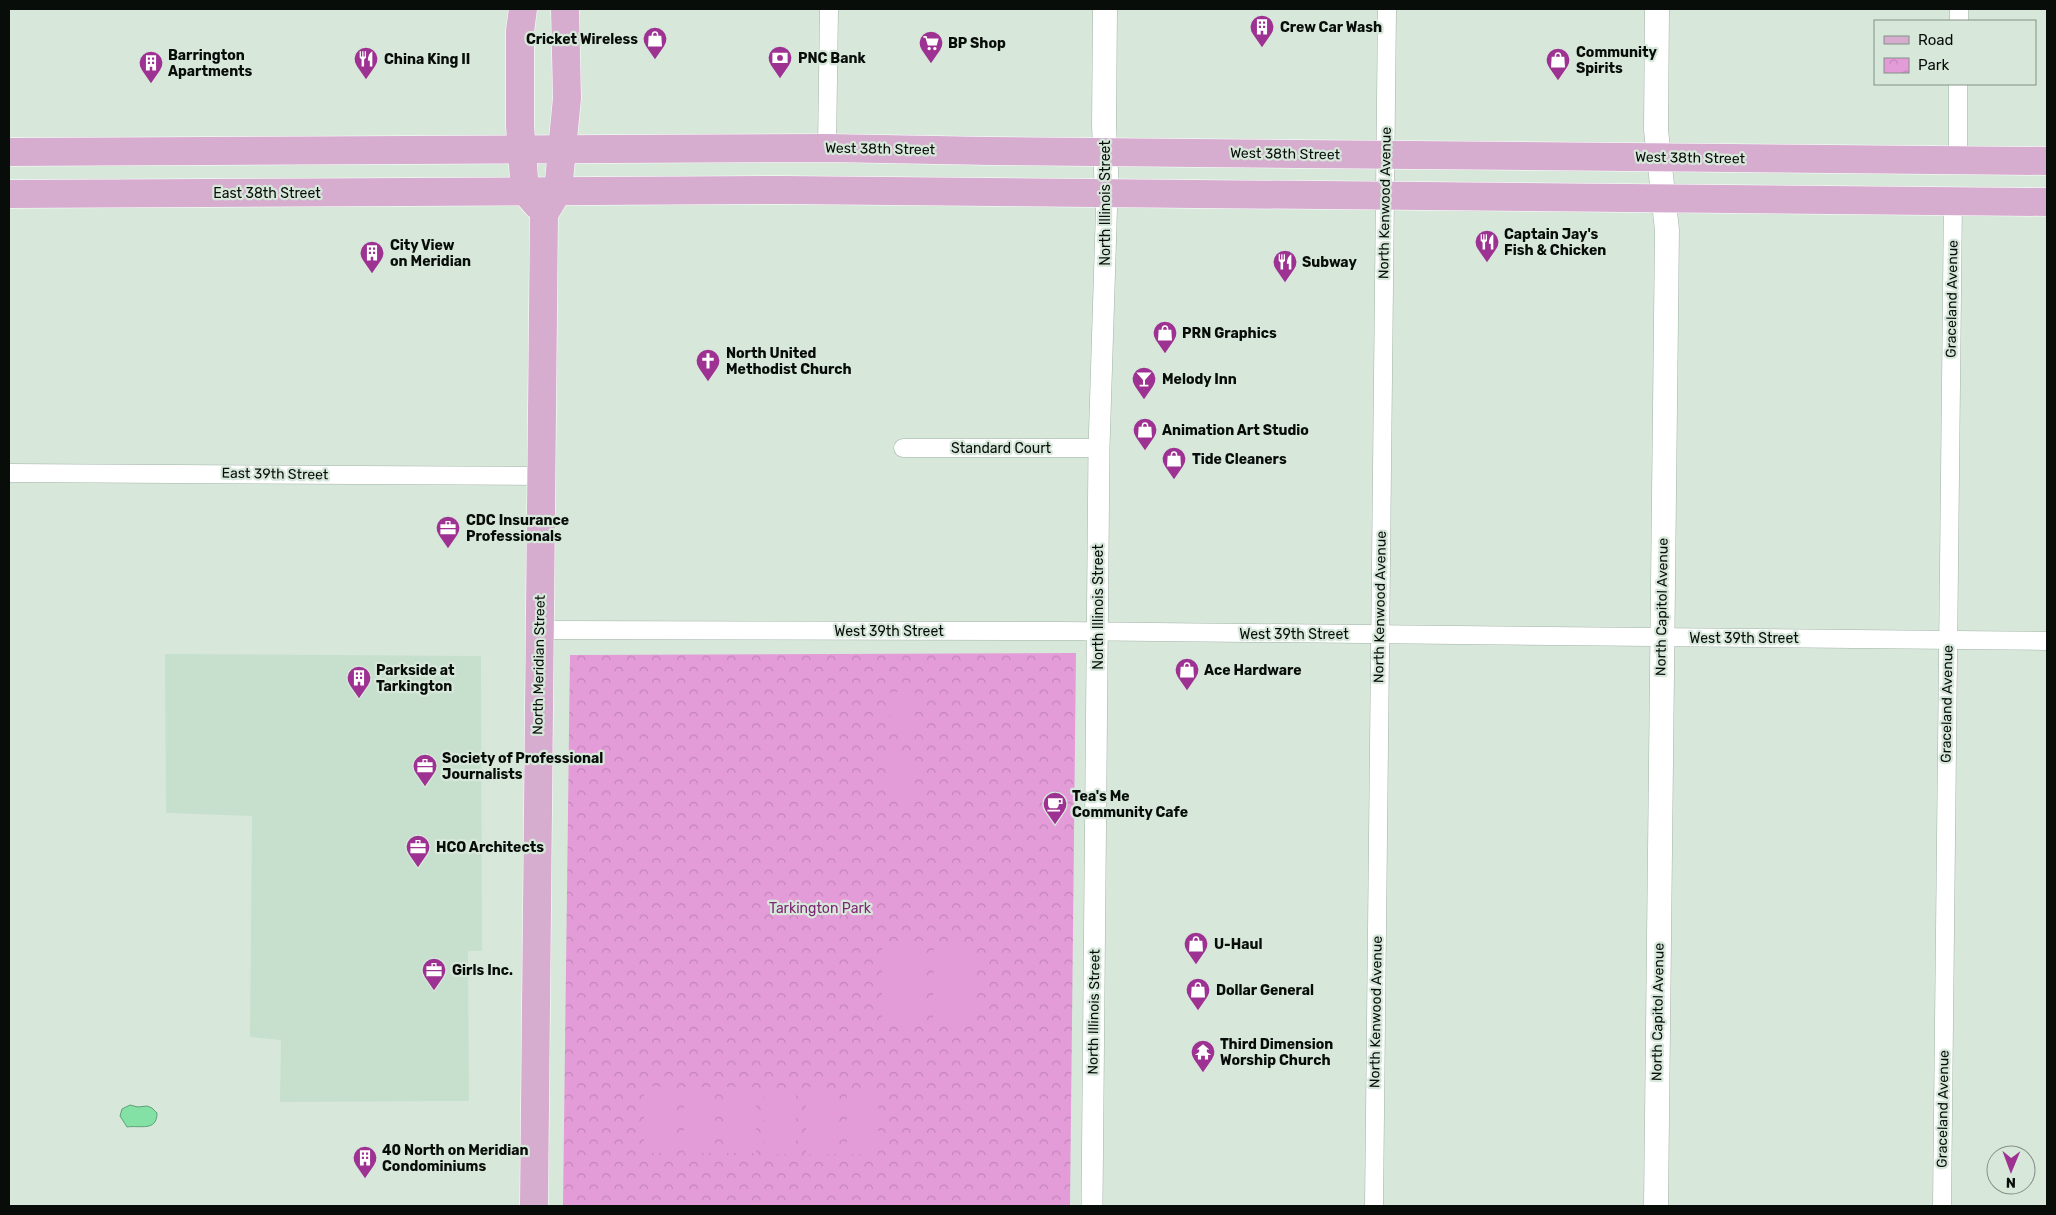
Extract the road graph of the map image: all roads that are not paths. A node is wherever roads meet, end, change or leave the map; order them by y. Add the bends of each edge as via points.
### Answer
1 (523, 9) edge
2 (566, 9) edge
3 (829, 9) edge
4 (1105, 9) edge
5 (1387, 9) edge
6 (1657, 9) edge
7 (1958, 85) edge
8 (827, 148) junction
9 (522, 150) junction
10 (562, 150) junction
11 (9, 152) edge
12 (1105, 152) junction
13 (1386, 155) junction
14 (1659, 158) junction
15 (1958, 160) junction
16 (2047, 162) edge
17 (525, 191) junction
18 (1106, 193) junction
19 (9, 194) edge
20 (1385, 196) junction
21 (1664, 198) junction
22 (1953, 201) junction
23 (551, 202) junction
24 (2047, 202) edge
25 (903, 448) dead end
26 (1100, 448) junction
27 (9, 473) edge
28 (542, 476) junction
29 (540, 630) junction
30 (1098, 633) junction
31 (1380, 634) junction
32 (1662, 638) junction
33 (1948, 640) junction
34 (2047, 641) edge
35 (534, 1206) edge
36 (1092, 1206) edge
37 (1374, 1206) edge
38 (1656, 1206) edge
39 (1942, 1206) edge

1 - 9 main road via 519,106
2 - 10 main road, North Meridian Street via 567,98
3 - 8 street
4 - 12 main road, North Illinois Street
5 - 13 street, North Kenwood Avenue
6 - 14 main road, North Capitol Avenue via 1656,130
7 - 15 street
8 - 10 main road, West 38th Street
8 - 12 main road, West 38th Street
9 - 10 main road, West 38th Street
9 - 11 main road
9 - 17 main road
10 - 23 main road, North Meridian Street
12 - 13 main road, West 38th Street
12 - 18 main road, North Illinois Street
13 - 14 main road, West 38th Street
13 - 20 street, North Kenwood Avenue
14 - 15 main road, West 38th Street
14 - 21 main road, North Capitol Avenue
15 - 16 main road, West 38th Street
17 - 19 main road, East 38th Street
17 - 23 main road
18 - 20 main road
18 - 23 main road via 784,190
18 - 26 street, North Illinois Street
20 - 21 main road
20 - 31 street, North Kenwood Avenue
21 - 22 main road
21 - 32 main road, North Capitol Avenue via 1667,230
22 - 24 main road
22 - 33 street, Graceland Avenue
23 - 28 main road, North Meridian Street
25 - 26 street, Standard Court
26 - 30 street, North Illinois Street
27 - 28 street, East 39th Street
28 - 29 main road, North Meridian Street
29 - 30 street, West 39th Street
29 - 35 main road, North Meridian Street
30 - 31 street, West 39th Street
30 - 36 street, North Illinois Street
31 - 32 street, West 39th Street
31 - 37 street, North Kenwood Avenue
32 - 33 street, West 39th Street
32 - 38 main road, North Capitol Avenue
33 - 34 street, West 39th Street
33 - 39 street, Graceland Avenue

